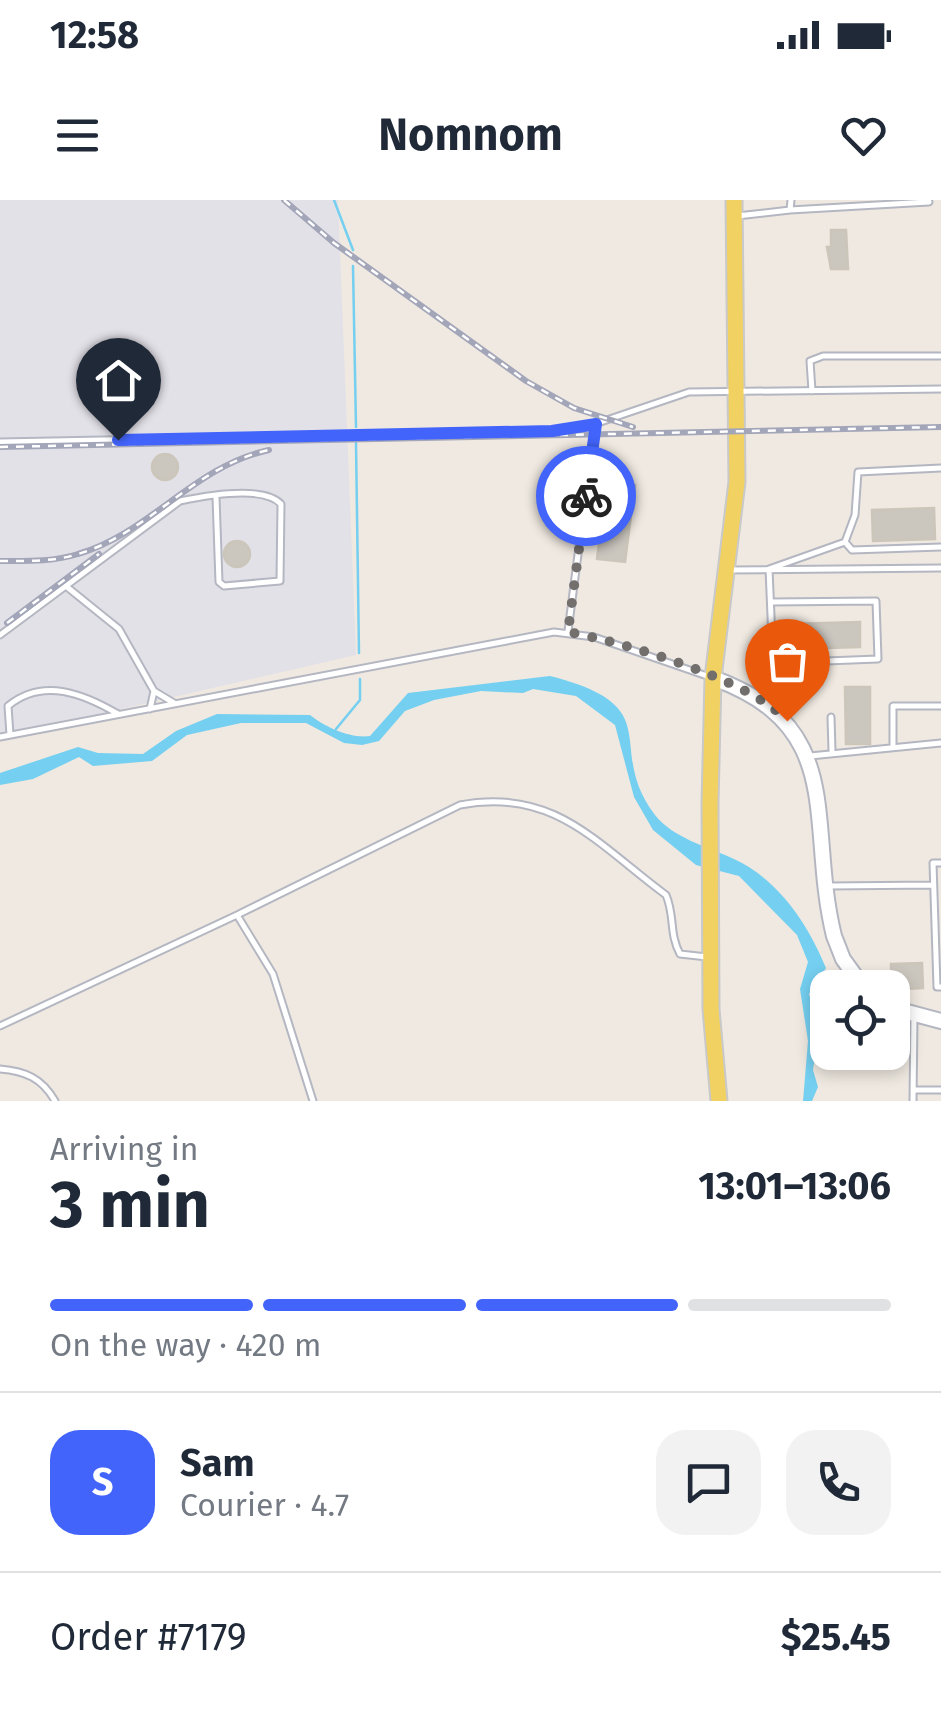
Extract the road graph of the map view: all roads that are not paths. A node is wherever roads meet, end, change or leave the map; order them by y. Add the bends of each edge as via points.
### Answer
1 (791, 200) edge
2 (929, 202) edge
3 (734, 208) edge
4 (790, 210) junction
5 (941, 356) edge
6 (941, 389) edge
7 (812, 391) junction
8 (736, 394) junction
9 (596, 424) junction
10 (0, 442) edge
11 (941, 468) edge
12 (216, 497) junction
13 (845, 542) junction
14 (941, 547) edge
15 (941, 568) edge
16 (770, 569) junction
17 (729, 570) junction
18 (67, 587) junction
19 (771, 602) junction
20 (568, 632) junction
21 (0, 635) edge
22 (712, 678) junction
23 (154, 690) junction
24 (176, 704) junction
25 (941, 706) edge
26 (150, 710) junction
27 (120, 715) junction
28 (831, 717) dead end
29 (10, 736) junction
30 (0, 737) edge
31 (941, 743) edge
32 (894, 745) junction
33 (832, 752) junction
34 (807, 757) junction
35 (941, 863) edge
36 (934, 885) junction
37 (826, 886) junction
38 (237, 915) junction
39 (710, 957) junction
40 (852, 970) edge
41 (941, 987) edge
42 (910, 1015) edge
43 (914, 1016) junction
44 (941, 1021) edge
45 (0, 1026) edge
46 (0, 1069) edge
47 (913, 1090) junction
48 (941, 1090) edge
49 (55, 1101) edge
50 (313, 1101) edge
51 (719, 1101) edge
52 (913, 1101) edge

1 - 4 lane
2 - 4 lane
3 - 4 lane
3 - 8 main road
5 - 7 lane via 823,356 810,361
6 - 7 lane
7 - 8 lane
8 - 9 lane via 688,392
8 - 17 main road
9 - 10 lane via 552,431
9 - 20 lane
11 - 13 lane via 858,472
12 - 12 lane via 262,495 281,504 280,581 219,582
12 - 18 lane via 180,501
13 - 14 lane via 852,550
13 - 16 lane
15 - 16 lane
16 - 17 lane
16 - 19 lane
17 - 22 main road
18 - 21 lane
18 - 23 lane via 119,629
19 - 19 lane via 773,663 878,659 876,600
20 - 22 lane
20 - 24 lane
22 - 34 main road via 773,706
22 - 39 main road
23 - 24 lane
23 - 26 lane
24 - 26 lane
25 - 32 lane via 894,706
26 - 27 lane
27 - 29 lane
27 - 29 lane via 88,696 60,690 18,698 8,706
28 - 33 lane
29 - 30 lane
31 - 32 lane
32 - 33 lane
33 - 34 lane
34 - 37 main road
35 - 36 lane via 933,863
36 - 37 lane
36 - 41 lane
37 - 40 main road via 840,952
38 - 39 lane via 460,804 490,799 555,812 588,832 666,895 670,936 680,954
38 - 45 lane
38 - 50 lane via 273,974
39 - 51 main road
42 - 43 main road
43 - 44 main road
43 - 47 lane
46 - 49 lane via 25,1071
47 - 48 lane
47 - 52 lane

